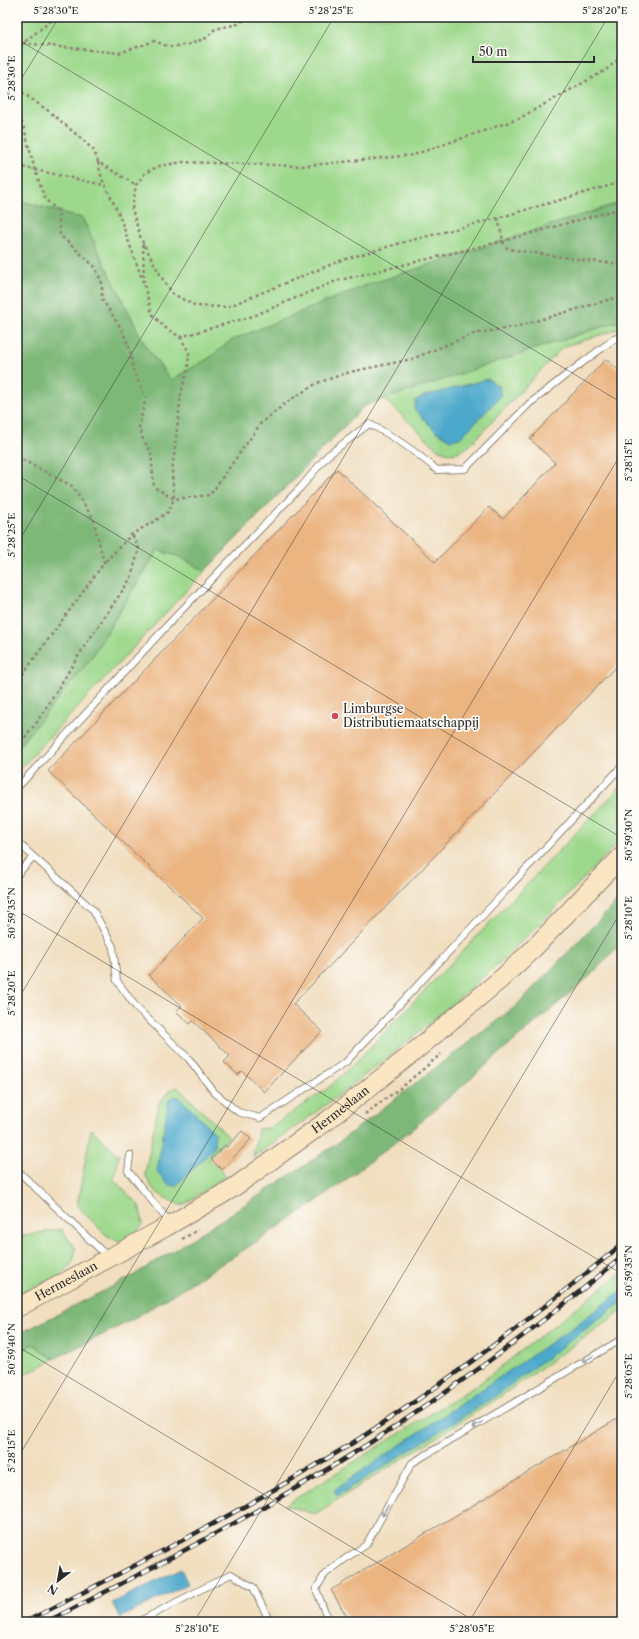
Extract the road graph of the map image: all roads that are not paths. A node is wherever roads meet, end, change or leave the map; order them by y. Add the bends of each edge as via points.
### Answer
1 (622, 337) edge
2 (622, 766) edge
3 (17, 788) edge
4 (17, 842) edge
5 (622, 856) edge
6 (33, 857) junction
7 (17, 875) edge
8 (130, 1155) dead end
9 (17, 1170) edge
10 (170, 1224) junction
11 (109, 1258) junction
12 (17, 1308) edge
13 (622, 1339) edge
14 (138, 1622) edge
15 (270, 1622) edge
16 (331, 1622) edge

1 - 3 lane via 614,339 530,404 465,469 437,470 414,451 369,424 328,456
2 - 6 lane via 346,1062 260,1118 238,1112 214,1092 189,1059 136,1007 116,981 113,946 93,910
4 - 6 lane
5 - 10 street, Hermeslaan via 533,949 409,1056 328,1120 245,1179
6 - 7 lane
8 - 10 lane via 128,1171
9 - 11 lane
10 - 11 street, Hermeslaan
11 - 12 street, Hermeslaan
13 -> 16 lane via 412,1464 366,1545 325,1574 316,1589
14 - 15 lane via 231,1574 253,1587

